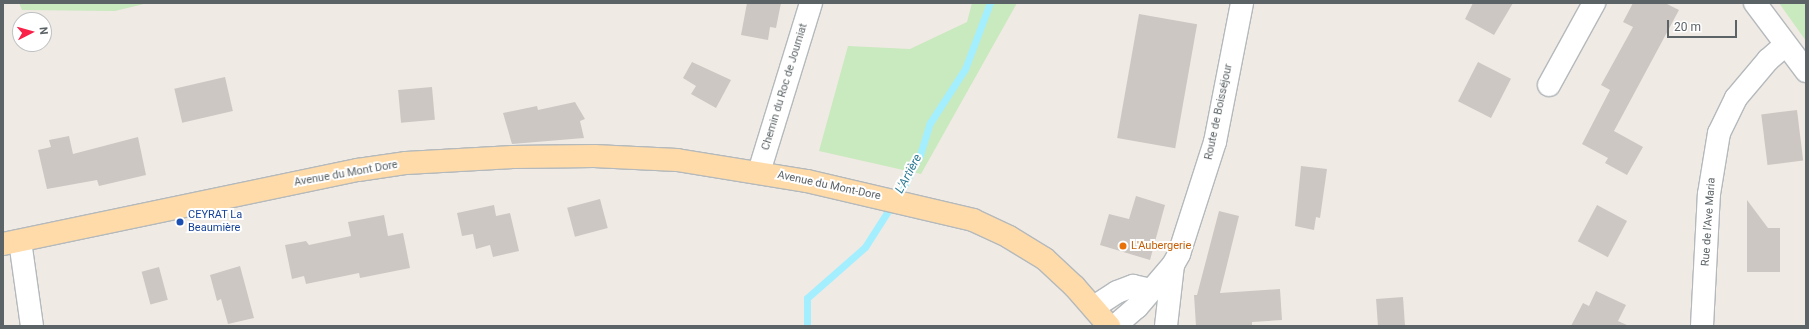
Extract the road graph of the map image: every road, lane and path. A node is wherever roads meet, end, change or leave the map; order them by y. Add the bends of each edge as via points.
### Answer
1 (811, 3) edge
2 (1242, 3) edge
3 (1594, 3) edge
4 (1755, 3) edge
5 (1784, 45) junction
6 (1806, 71) edge
7 (1549, 85) dead end
8 (677, 160) joint
9 (759, 172) junction
10 (11, 242) edge
11 (1173, 265) junction
12 (1151, 290) junction
13 (1094, 307) junction
14 (1165, 325) edge
15 (32, 326) edge
16 (1109, 326) edge
17 (1115, 326) edge
18 (1702, 326) edge

1 - 9 street, Chemin du Roc de Journiat
2 - 11 street, Route de Boisséjour via 1215,142
3 - 7 street
4 - 5 street
5 - 6 street
5 - 18 street, Rue de l'Ave Maria via 1736,98 1719,133 1709,194
8 - 9 main road, Avenue du Mont-Dore
8 - 10 main road, Avenue du Mont Dore via 521,157 406,163 358,170
9 - 13 main road, Avenue du Mont-Dore via 858,192 973,220 1009,236 1045,259
10 - 15 street
11 - 12 street, Route de Boisséjour
11 - 14 street, Route de Boisséjour
12 - 13 street via 1133,286 1117,292
12 - 17 street, Route de Boisséjour via 1137,308
13 - 16 main road, Avenue du Mont-Dore

